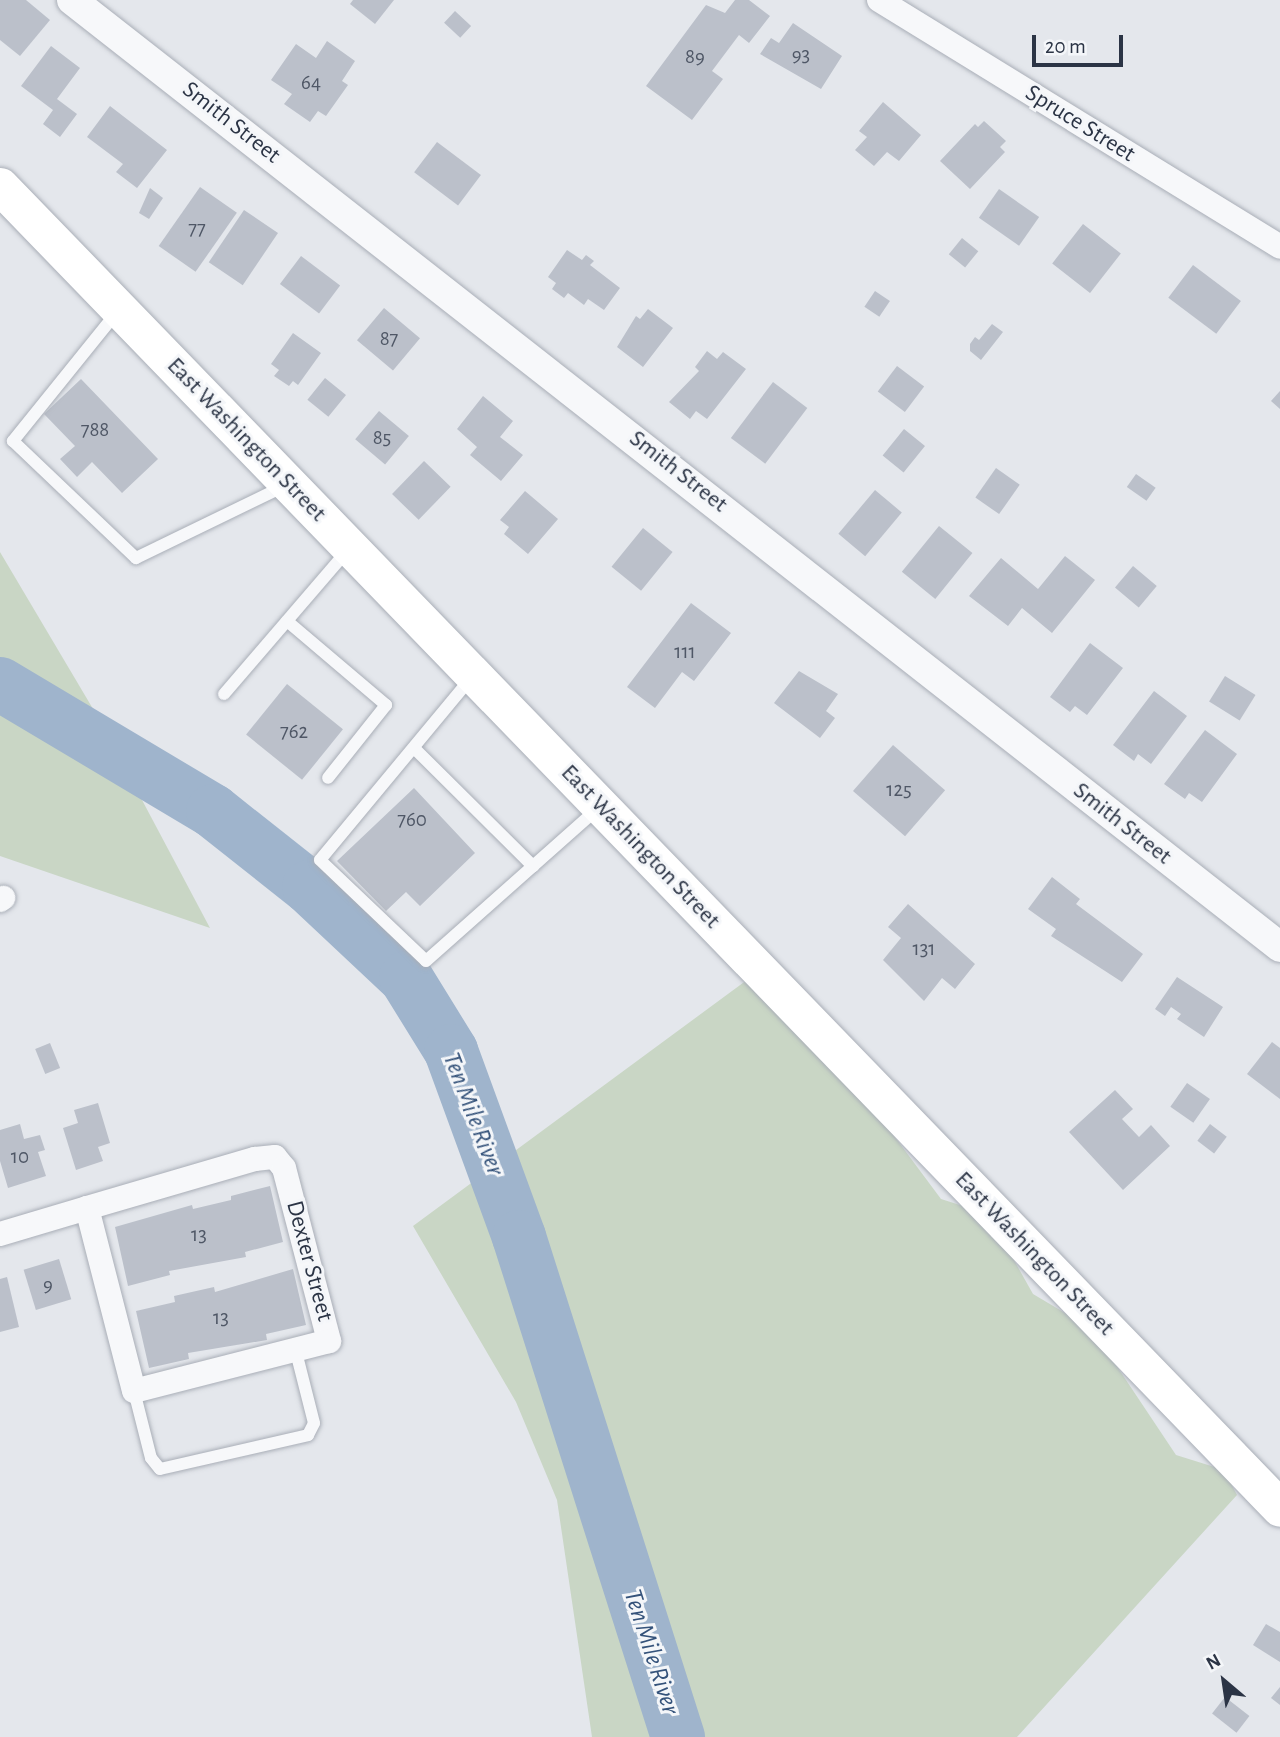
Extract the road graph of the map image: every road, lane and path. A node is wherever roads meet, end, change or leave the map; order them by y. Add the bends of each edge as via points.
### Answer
1 (72, 0) edge
2 (879, 0) edge
3 (0, 186) edge
4 (1280, 247) edge
5 (120, 309) junction
6 (289, 484) junction
7 (350, 547) junction
8 (287, 621) junction
9 (474, 675) junction
10 (224, 694) dead end
11 (414, 748) junction
12 (328, 778) dead end
13 (600, 806) junction
14 (533, 866) junction
15 (1280, 947) edge
16 (87, 1208) junction
17 (0, 1234) edge
18 (296, 1352) junction
19 (134, 1391) junction
20 (1280, 1508) edge

1 - 15 street, Smith Street
2 - 4 street, Spruce Street
3 - 5 main road, East Washington Street
5 - 6 main road, East Washington Street
5 - 6 lane via 13,441 136,558
6 - 7 main road, East Washington Street
7 - 8 lane
7 - 9 main road, East Washington Street
8 - 10 lane
8 - 12 lane via 386,705
9 - 11 lane
9 - 13 main road, East Washington Street
11 - 14 lane
11 - 14 lane via 320,860 426,961
13 - 14 lane
13 - 20 main road, East Washington Street
16 - 17 street, Dexter Street
16 - 18 street, Dexter Street via 255,1159 278,1159 287,1176 329,1335 325,1345
16 - 19 street
18 - 19 street, Dexter Street
18 - 19 lane via 314,1423 308,1435 160,1469 151,1458

